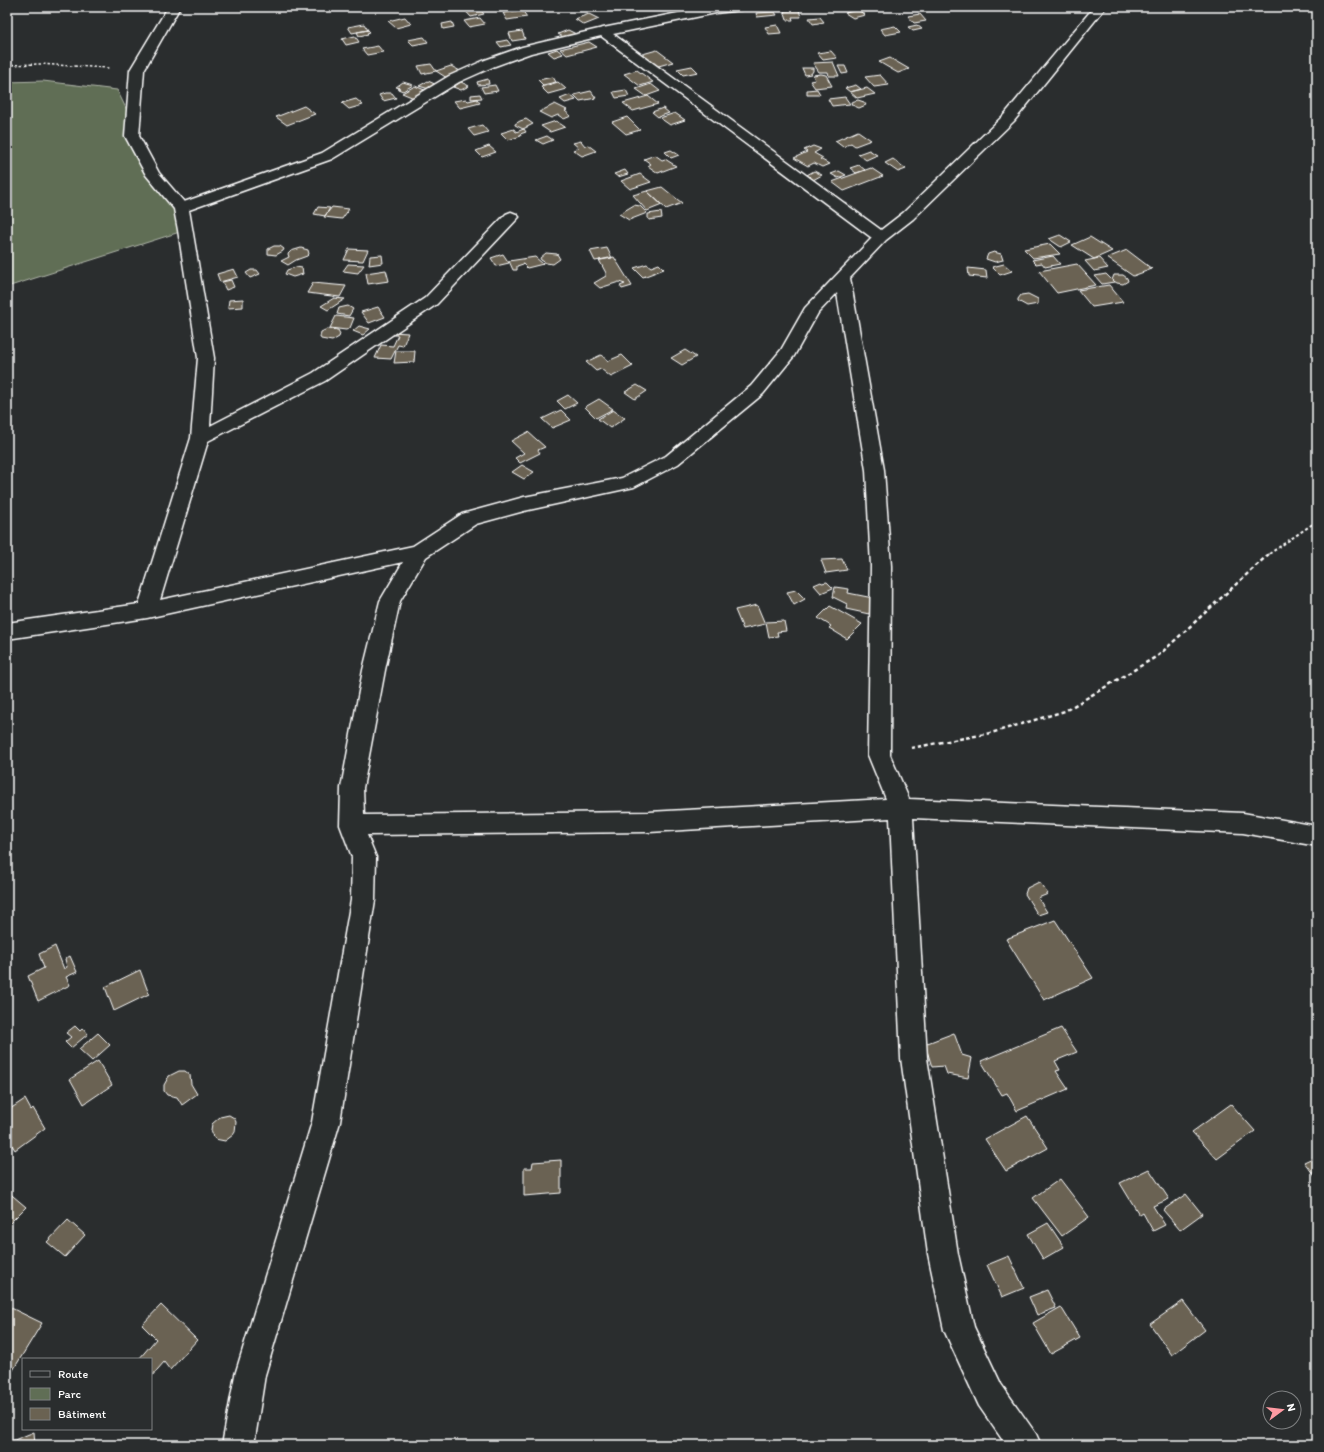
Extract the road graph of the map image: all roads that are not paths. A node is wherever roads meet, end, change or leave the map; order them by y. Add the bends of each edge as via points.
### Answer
1 (174, 7) edge
2 (737, 7) edge
3 (1100, 7) edge
4 (716, 8) edge
5 (604, 32) junction
6 (181, 208) junction
7 (511, 216) dead end
8 (881, 237) junction
9 (842, 276) junction
10 (200, 438) junction
11 (419, 552) junction
12 (147, 610) junction
13 (7, 631) edge
14 (901, 808) junction
15 (352, 825) junction
16 (1317, 836) edge
17 (238, 1445) edge
18 (1025, 1445) edge

1 - 6 street via 137,70 132,136 153,175
2 - 4 street
3 - 8 street via 1009,118 908,216
4 - 5 street
5 - 6 street via 527,50 490,63 435,90 327,156
5 - 8 street
6 - 10 street via 206,358
7 - 10 street via 431,301 319,377
8 - 9 street
9 - 11 street via 811,311 788,352 757,390 672,460 627,483 524,504 469,519
9 - 14 street via 875,470 881,566 879,755
10 - 12 street
11 - 12 street
11 - 15 street via 390,601 352,788
12 - 13 street
14 - 15 street via 649,822
14 - 16 street via 1243,823
14 - 18 street via 914,1058 943,1254 959,1330 990,1395
15 - 17 street via 364,857 363,900 326,1122 250,1375

